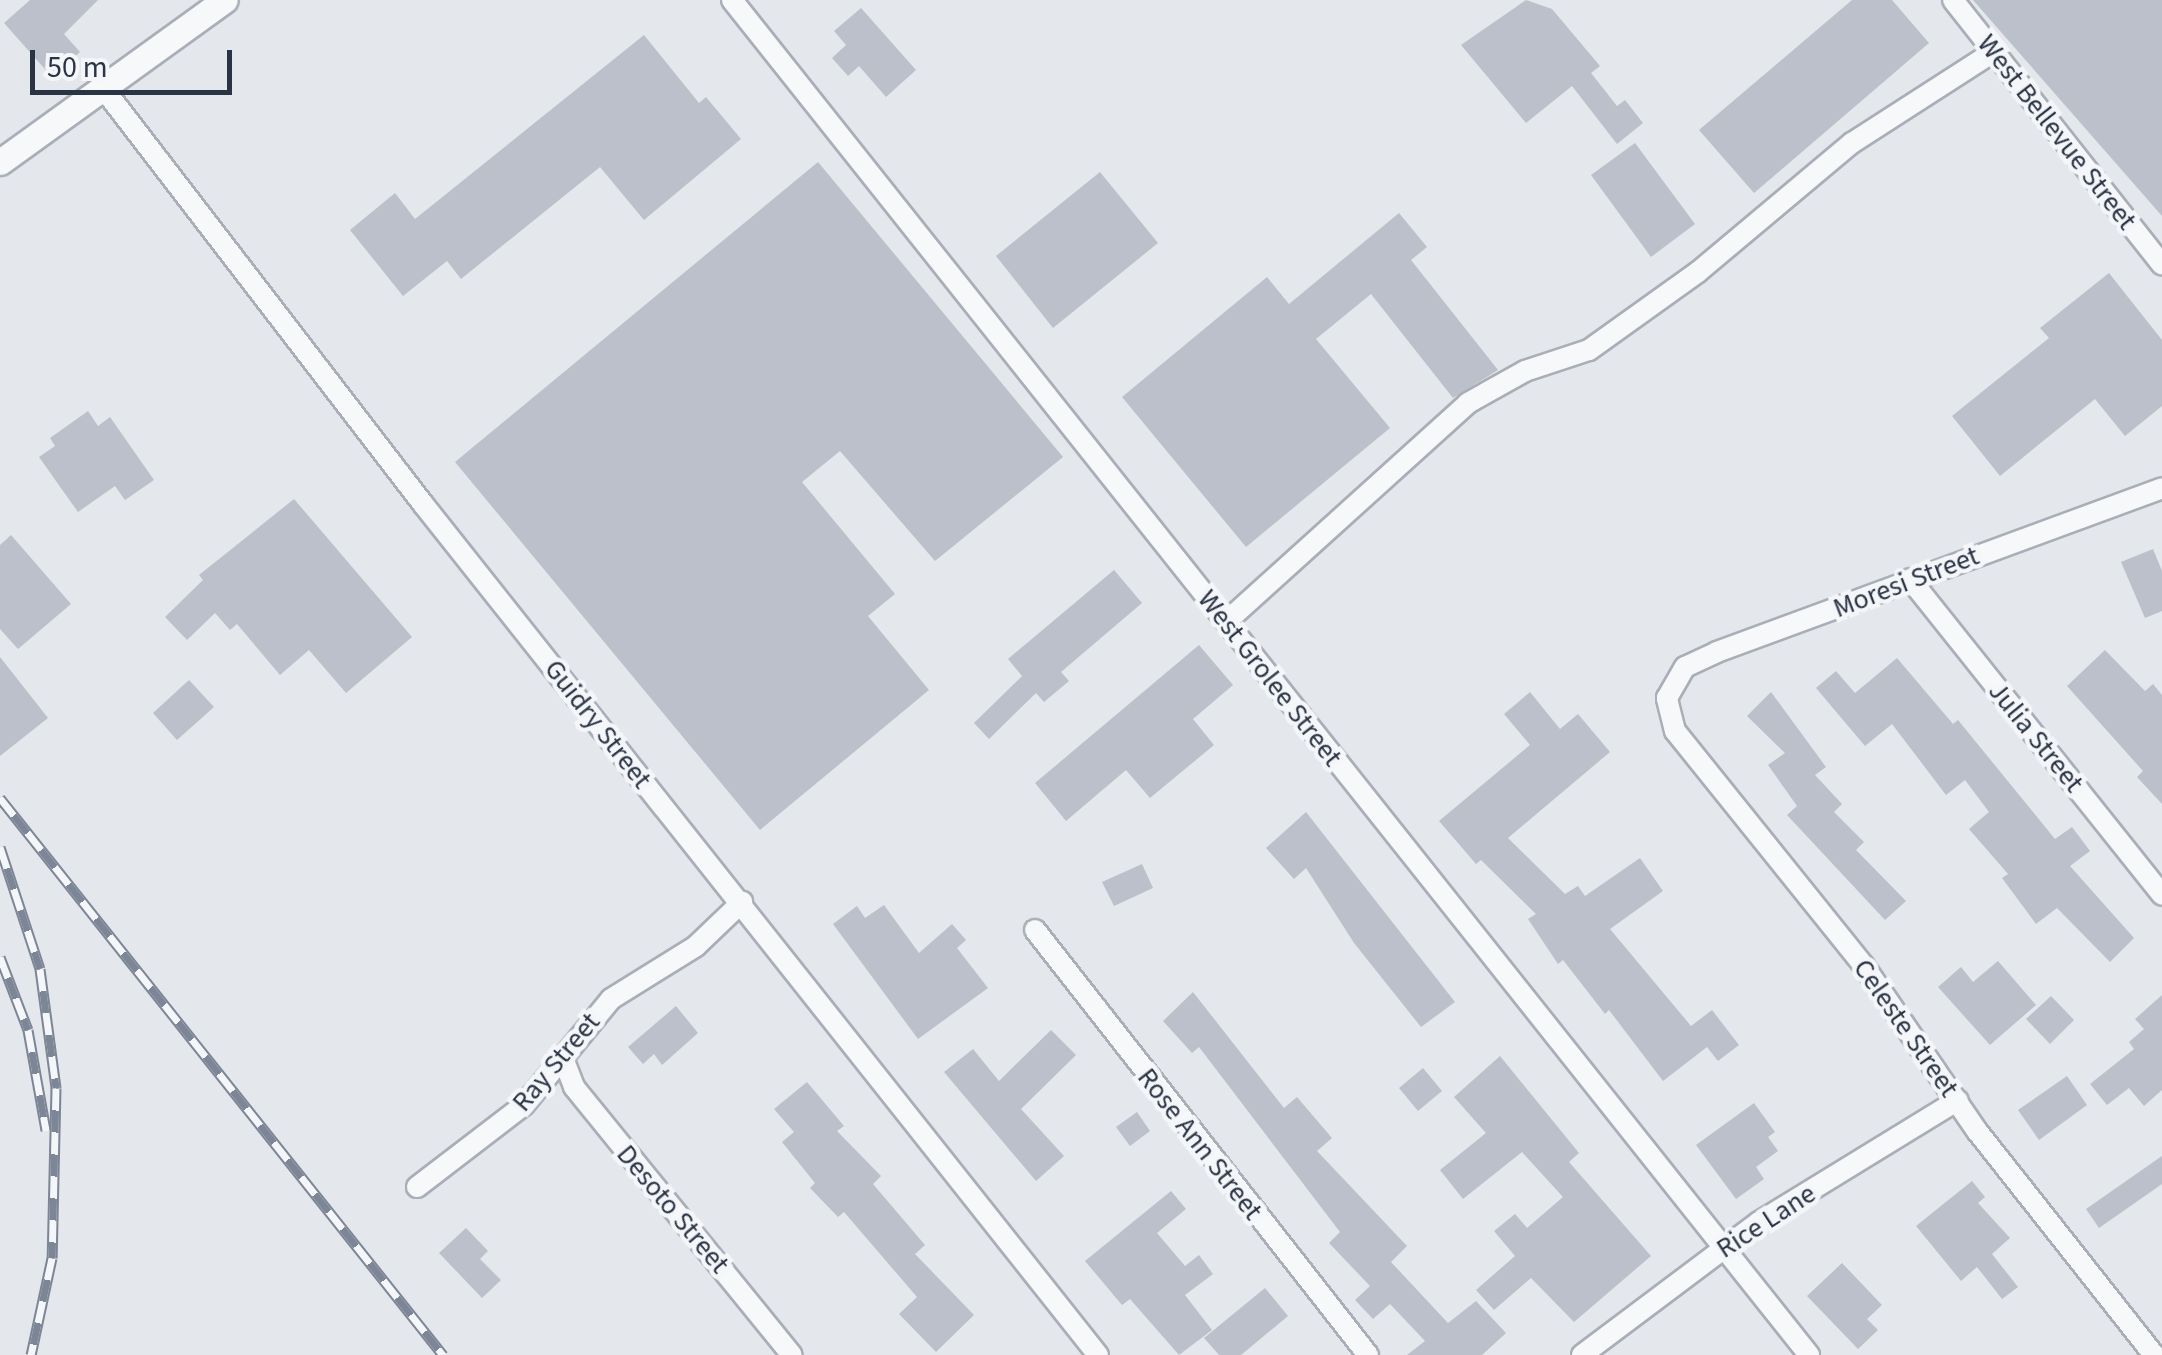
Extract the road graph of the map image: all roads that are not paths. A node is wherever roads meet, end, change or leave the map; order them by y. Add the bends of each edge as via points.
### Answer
1 (225, 0) edge
2 (732, 0) edge
3 (1953, 0) edge
4 (1993, 52) junction
5 (104, 88) junction
6 (0, 162) edge
7 (2162, 264) edge
8 (2162, 488) edge
9 (1910, 579) junction
10 (1227, 621) junction
11 (1668, 698) joint
12 (2162, 895) edge
13 (742, 902) junction
14 (1035, 930) dead end
15 (564, 1058) junction
16 (1958, 1100) junction
17 (417, 1187) dead end
18 (1724, 1247) junction
19 (792, 1355) edge
20 (1098, 1355) edge
21 (1368, 1355) edge
22 (1582, 1355) edge
23 (1809, 1355) edge
24 (2154, 1355) edge

1 - 5 street
2 - 10 street, West Grolee Street
3 - 4 street, West Bellevue Street
4 - 7 street, West Bellevue Street
4 - 10 street via 1852,143 1698,272 1589,350 1525,370 1468,403
5 - 6 street
5 - 13 street, Guidry Street via 423,504
8 - 9 street, Moresi Street
9 - 11 street, Moresi Street via 1685,667
9 - 12 street, Julia Street
10 - 18 street, West Grolee Street
11 - 16 street, Celeste Street via 1675,731 1874,980
13 - 15 street, Ray Street via 696,946 611,999 586,1022
13 - 20 street, Guidry Street
14 - 21 street, Rose Ann Street
15 - 17 street, Ray Street via 524,1105
15 - 19 street, Desoto Street via 574,1086
16 - 18 street, Rice Lane
16 - 24 street, Celeste Street
18 - 22 street, Rice Lane
18 - 23 street, West Grolee Street

